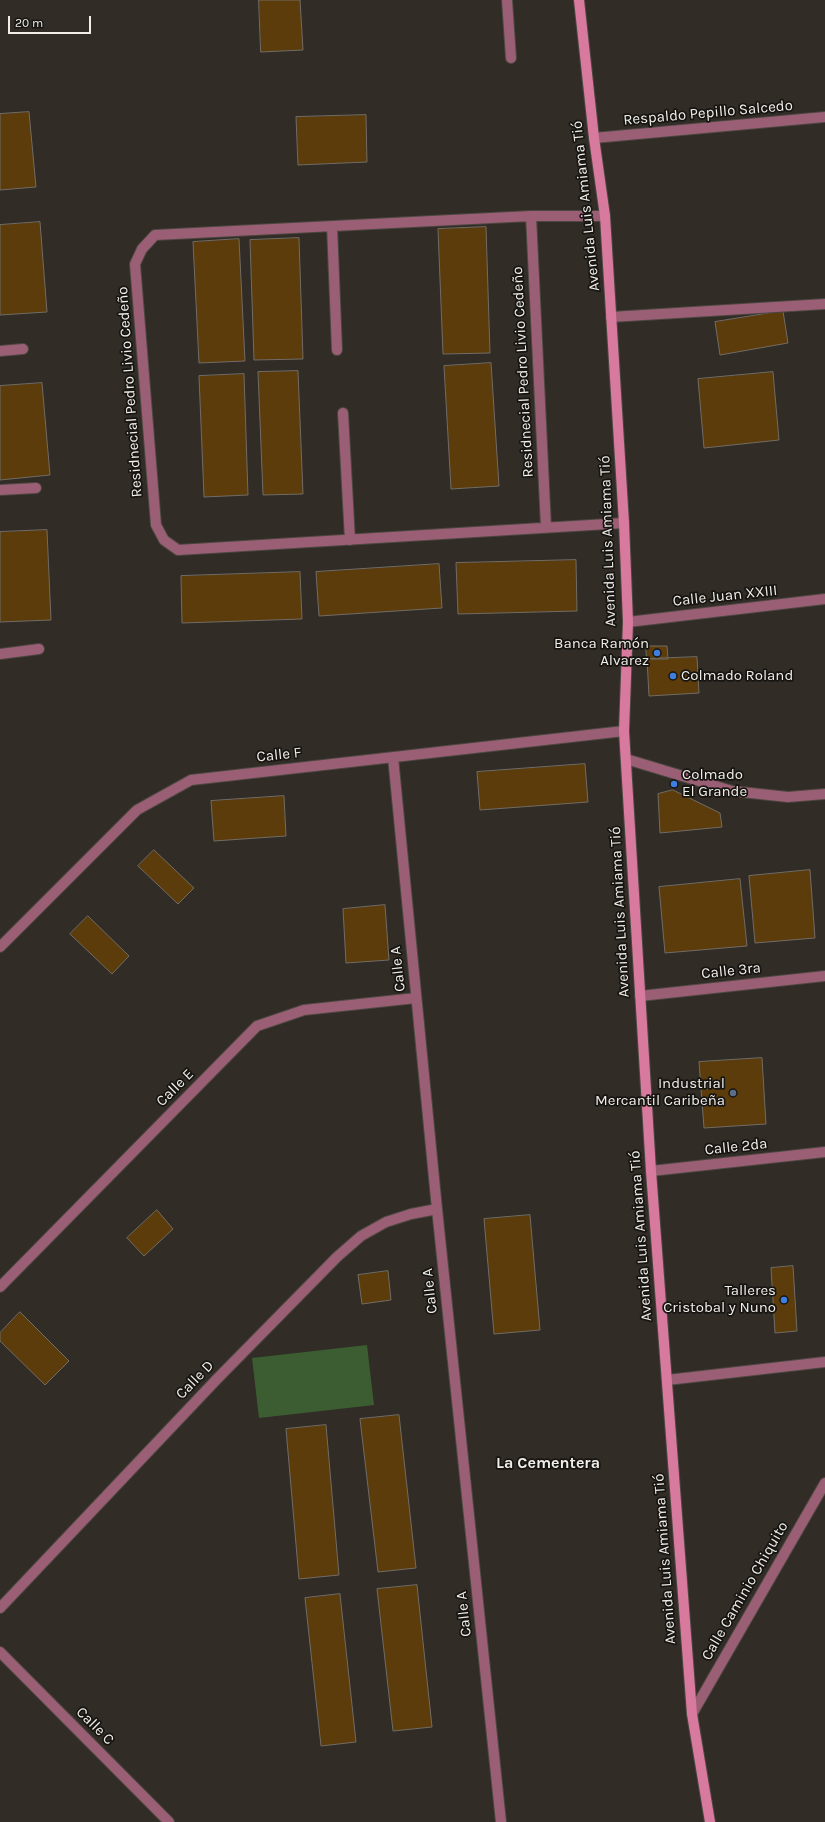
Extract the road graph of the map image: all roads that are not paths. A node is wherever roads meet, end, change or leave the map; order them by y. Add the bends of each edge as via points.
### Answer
1 (507, 0) edge
2 (580, 0) edge
3 (511, 58) dead end
4 (825, 117) edge
5 (594, 138) junction
6 (531, 216) junction
7 (605, 216) junction
8 (332, 226) junction
9 (825, 304) edge
10 (611, 317) junction
11 (24, 349) dead end
12 (337, 350) dead end
13 (0, 351) edge
14 (343, 413) dead end
15 (36, 488) dead end
16 (0, 490) edge
17 (624, 523) junction
18 (546, 527) junction
19 (350, 540) junction
20 (825, 599) edge
21 (628, 622) junction
22 (39, 649) dead end
23 (0, 654) edge
24 (624, 731) junction
25 (393, 757) junction
26 (626, 759) junction
27 (825, 794) edge
28 (0, 947) edge
29 (825, 976) edge
30 (640, 996) junction
31 (416, 998) junction
32 (825, 1152) edge
33 (651, 1171) junction
34 (437, 1209) junction
35 (0, 1287) edge
36 (825, 1362) edge
37 (667, 1380) junction
38 (825, 1483) edge
39 (0, 1608) edge
40 (0, 1652) edge
41 (692, 1714) junction
42 (169, 1822) edge
43 (501, 1822) edge
44 (710, 1822) edge

1 - 3 street
2 - 5 main road, Avenida Luis Amiama Tió
4 - 5 street, Respaldo Pepillo Salcedo
5 - 7 main road, Avenida Luis Amiama Tió
6 - 7 street, Residnecial Pedro Livio Cedeño
6 - 8 street, Residnecial Pedro Livio Cedeño
6 - 18 street, Residnecial Pedro Livio Cedeño
7 - 10 main road, Avenida Luis Amiama Tió
8 - 12 street
8 - 19 street, Residnecial Pedro Livio Cedeño via 156,235 142,248 135,264 156,525 164,540 178,550
9 - 10 street
10 - 17 main road, Avenida Luis Amiama Tió
11 - 13 street
14 - 19 street
15 - 16 street
17 - 18 street, Residnecial Pedro Livio Cedeño
17 - 21 main road, Avenida Luis Amiama Tió
18 - 19 street, Residnecial Pedro Livio Cedeño
20 - 21 street, Calle Juan XXIII
21 - 24 main road, Avenida Luis Amiama Tió
22 - 23 street
24 - 25 street, Calle F
24 - 26 main road, Avenida Luis Amiama Tió
25 - 28 street, Calle F via 190,780 137,810
25 - 31 street, Calle A
26 - 27 street via 732,791 788,797
26 - 30 main road, Avenida Luis Amiama Tió
29 - 30 street, Calle 3ra
30 - 33 main road, Avenida Luis Amiama Tió
31 - 34 street, Calle A
31 - 35 street, Calle E via 304,1010 257,1026
32 - 33 street, Calle 2da
33 - 37 main road, Avenida Luis Amiama Tió
34 - 39 street, Calle D via 386,1222 361,1236 337,1257 216,1380
34 - 43 street, Calle A
36 - 37 street
37 - 41 main road, Avenida Luis Amiama Tió
38 - 41 street, Calle Caminio Chiquito
40 - 42 street, Calle C
41 - 44 main road, Avenida Luis Amiama Tió

